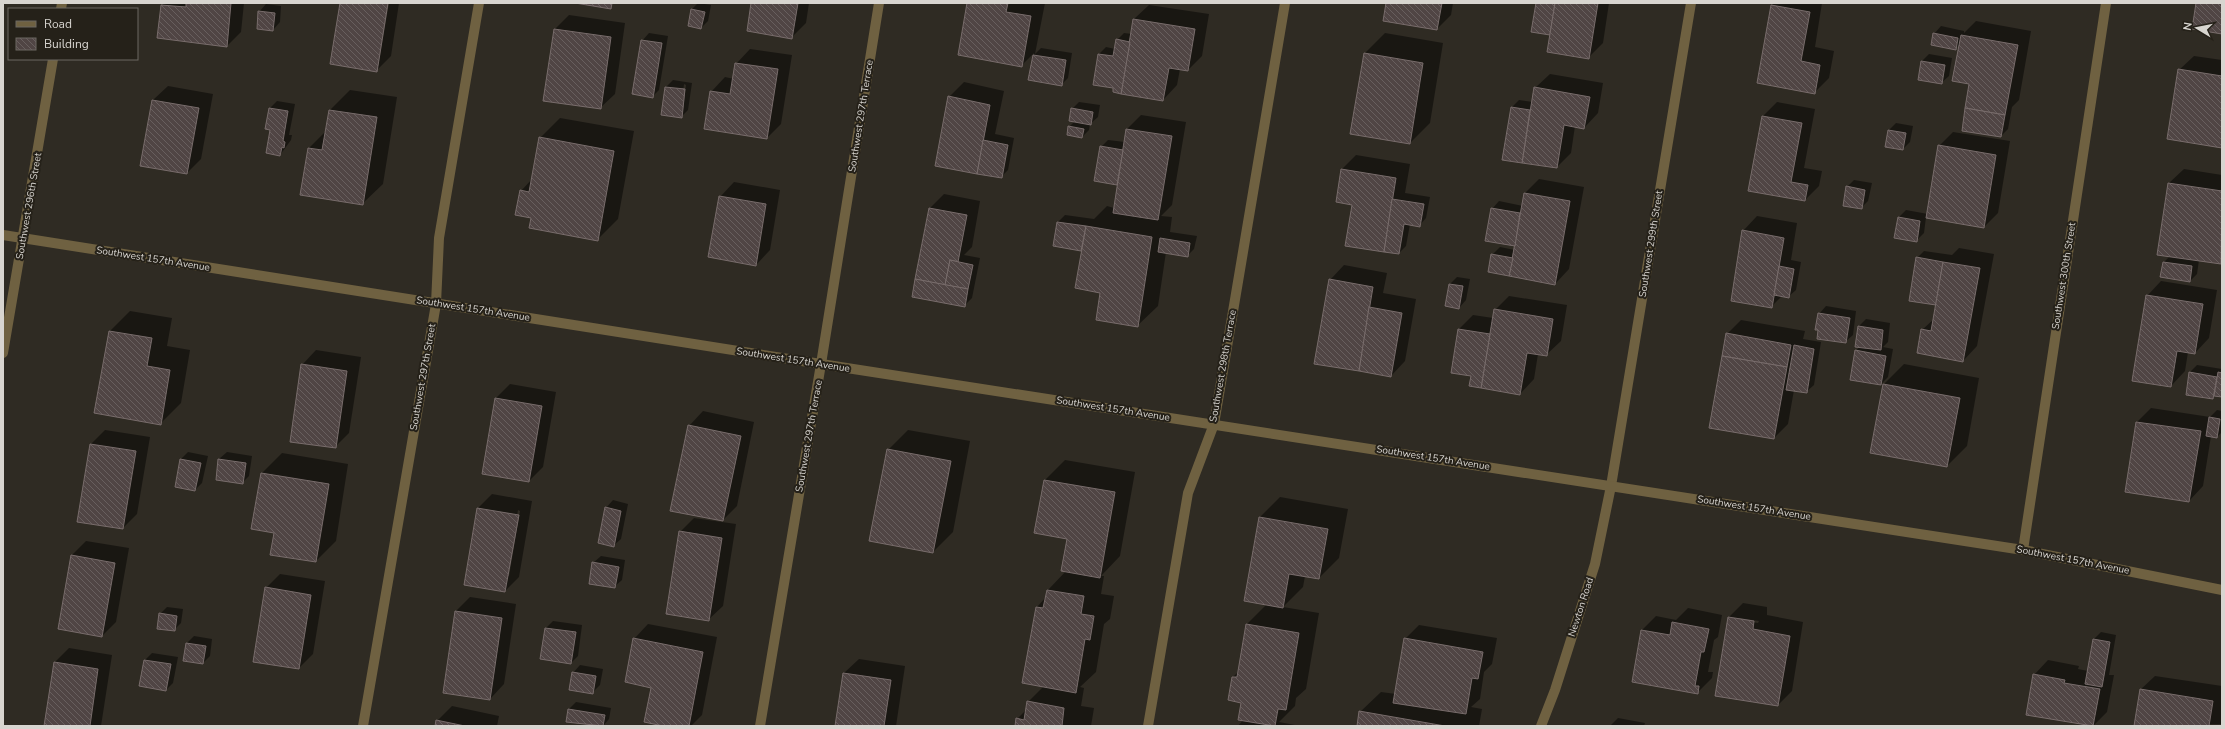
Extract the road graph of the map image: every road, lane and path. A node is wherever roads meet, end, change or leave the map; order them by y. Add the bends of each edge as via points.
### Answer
1 (479, 3) edge
2 (879, 3) edge
3 (1285, 3) edge
4 (1691, 3) edge
5 (2106, 3) edge
6 (53, 60) edge
7 (3, 236) edge
8 (23, 239) junction
9 (436, 304) junction
10 (3, 353) edge
11 (821, 364) junction
12 (1214, 424) junction
13 (1611, 486) junction
14 (2022, 550) junction
15 (2222, 590) edge
16 (364, 726) edge
17 (760, 726) edge
18 (1148, 726) edge
19 (1541, 726) edge

1 - 9 street, Southwest 297th Street via 439,238
2 - 11 street, Southwest 297th Terrace
3 - 12 street, Southwest 298th Terrace
4 - 13 street, Southwest 299th Street
5 - 14 street, Southwest 300th Street
6 - 8 street, Southwest 296th Street
7 - 8 street, Southwest 157th Avenue
8 - 9 street, Southwest 157th Avenue
8 - 10 street, Southwest 296th Street
9 - 11 street, Southwest 157th Avenue
9 - 16 street, Southwest 297th Street
11 - 12 street, Southwest 157th Avenue
11 - 17 street, Southwest 297th Terrace
12 - 13 street, Southwest 157th Avenue
12 - 18 street, Southwest 298th Terrace via 1188,493
13 - 14 street, Southwest 157th Avenue
13 - 19 street, Newton Road via 1595,564
14 - 15 street, Southwest 157th Avenue

